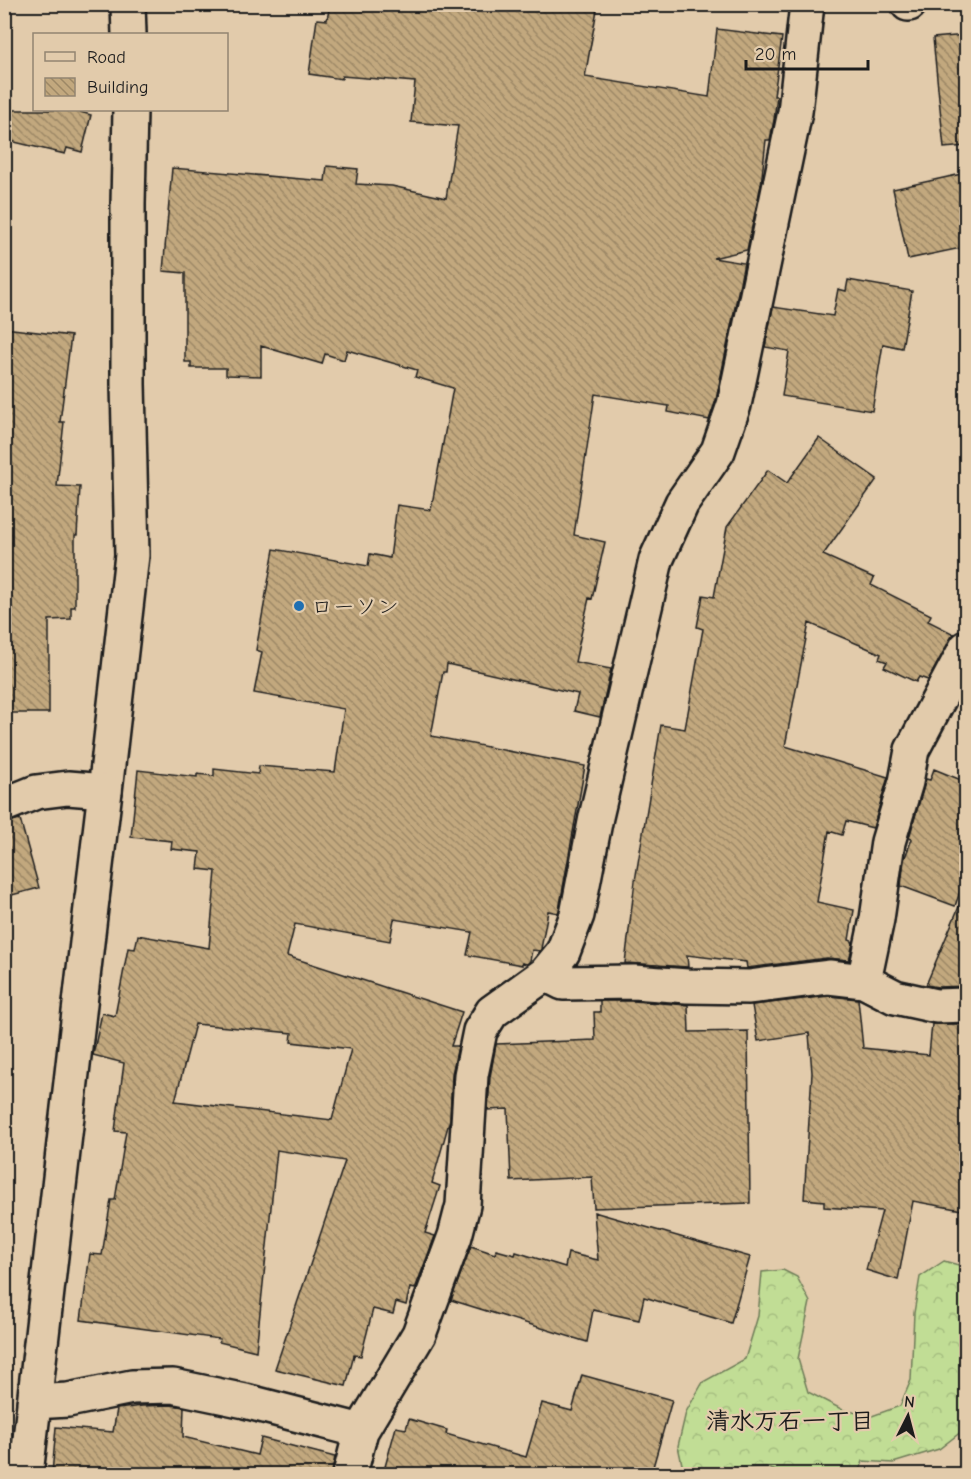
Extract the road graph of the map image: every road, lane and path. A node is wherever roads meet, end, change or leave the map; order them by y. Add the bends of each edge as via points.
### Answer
1 (128, 4) edge
2 (807, 4) edge
3 (129, 33) edge
4 (130, 111) edge
5 (966, 648) edge
6 (105, 791) junction
7 (4, 805) edge
8 (545, 974) junction
9 (864, 981) junction
10 (966, 1005) edge
11 (34, 1402) junction
12 (361, 1431) junction
13 (26, 1474) edge
14 (350, 1474) edge

1 - 3 street
2 - 8 street via 795,112 734,405 718,451 682,503 656,560 577,915 563,952
4 - 6 street via 128,384 132,555
5 - 9 street via 912,750 888,842
6 - 7 street via 68,788 36,792
6 - 11 street
8 - 9 street via 563,983 634,982 697,987 749,987 829,977
8 - 12 street via 492,1012 480,1031 471,1075 463,1205 455,1236 419,1334
9 - 10 street via 895,997 936,1006
11 - 12 street via 68,1400 132,1387 173,1386
11 - 13 street
12 - 14 street

